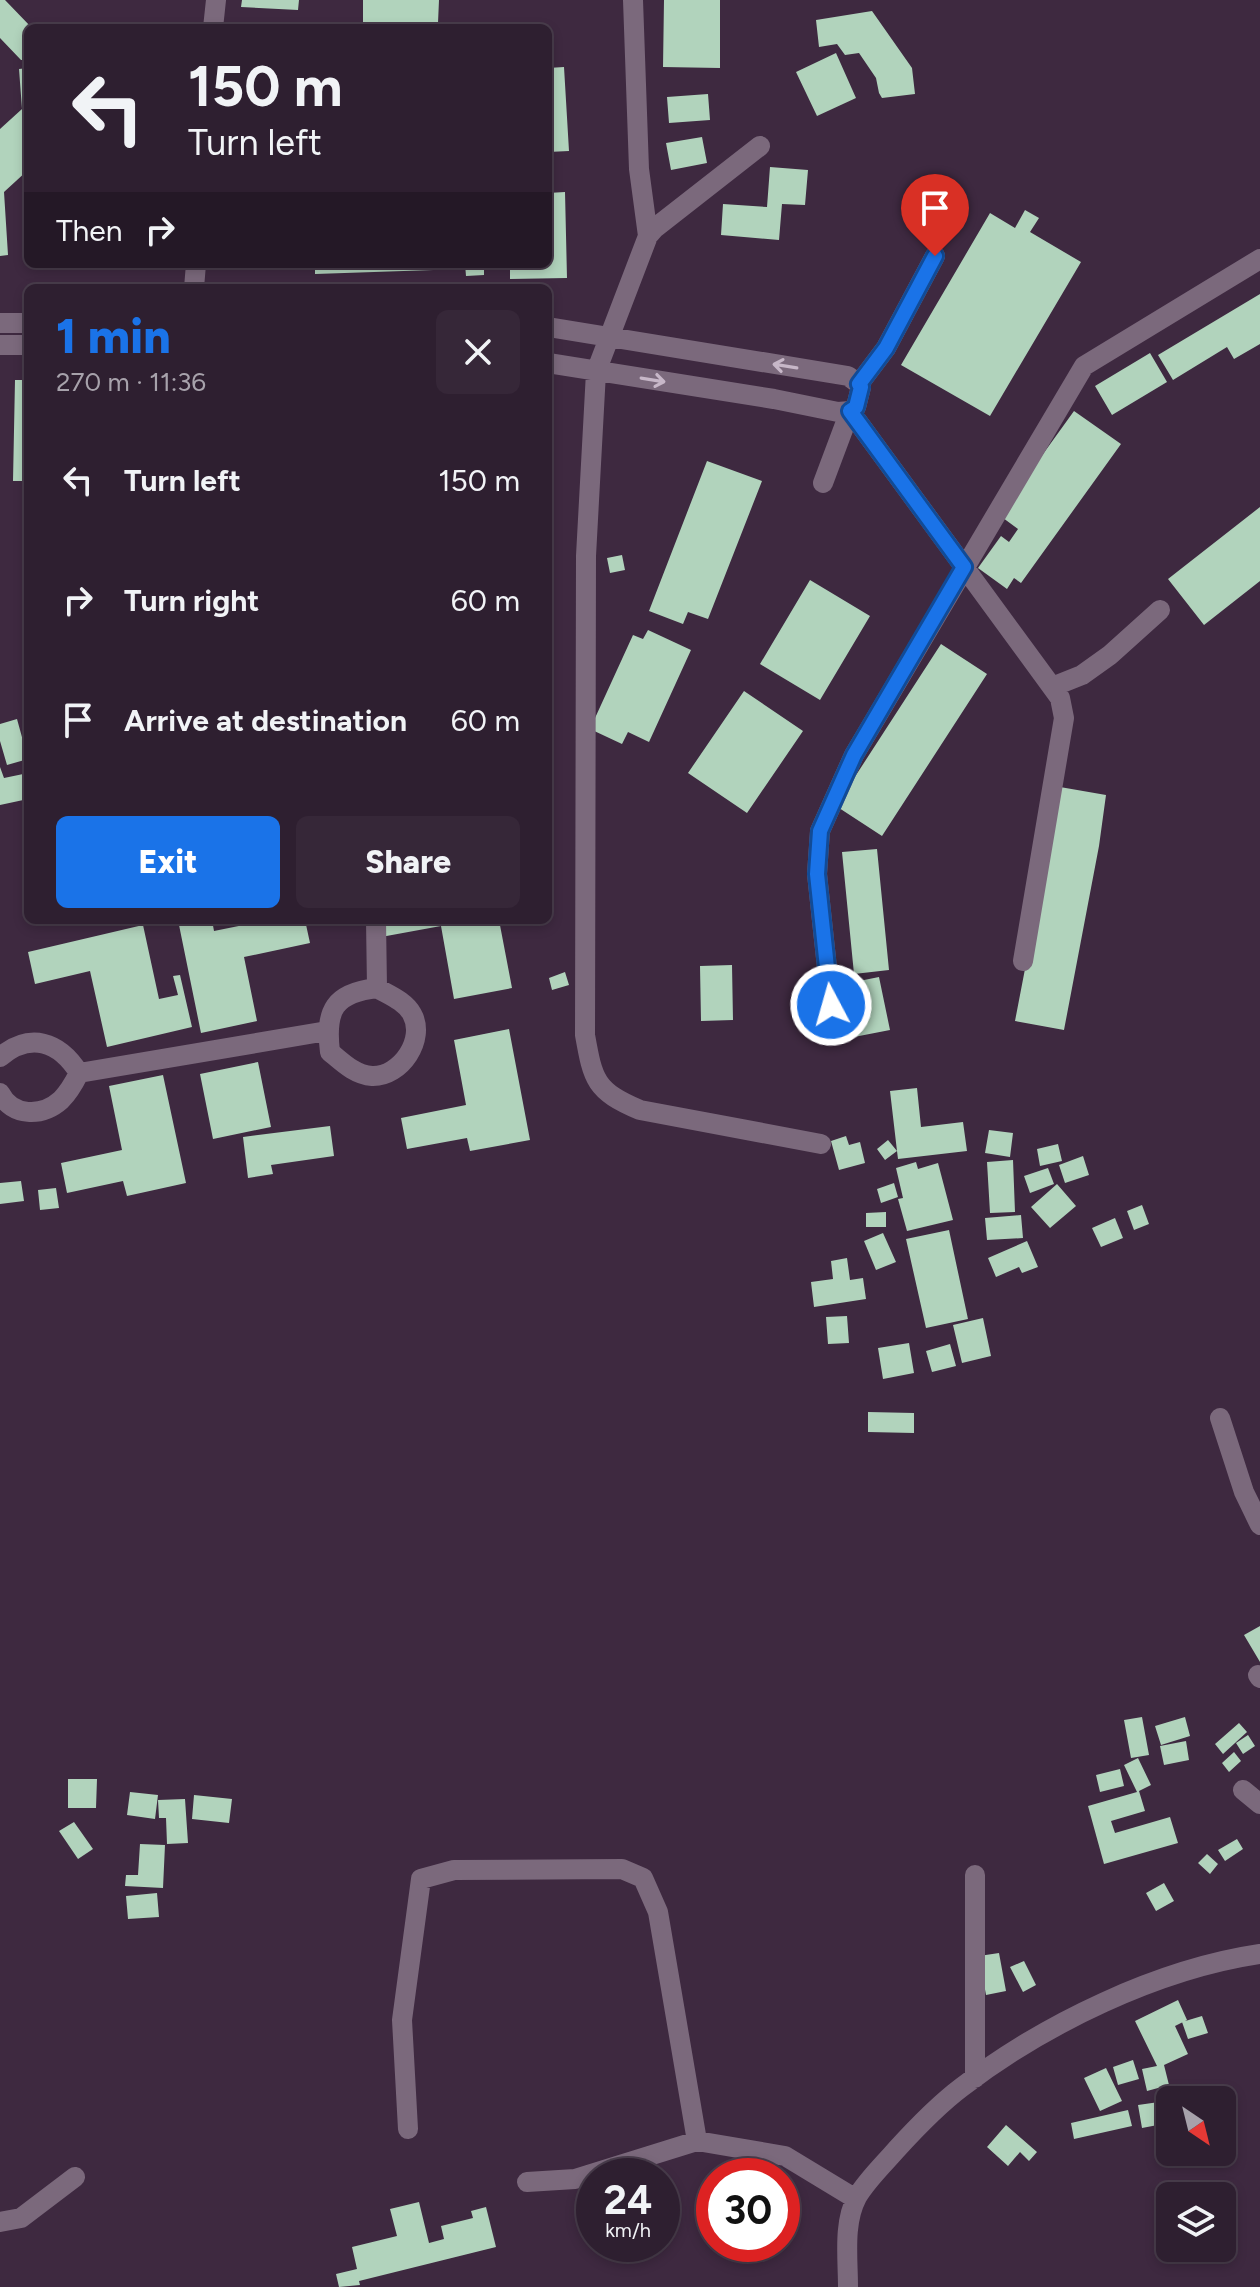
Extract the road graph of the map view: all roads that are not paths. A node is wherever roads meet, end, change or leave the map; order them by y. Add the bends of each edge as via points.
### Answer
1 (216, 0) edge
2 (633, 0) edge
3 (213, 24) edge
4 (760, 146) dead end
5 (648, 236) junction
6 (935, 256) dead end
7 (1260, 259) edge
8 (0, 323) edge
9 (24, 323) edge
10 (552, 328) edge
11 (609, 337) junction
12 (0, 345) edge
13 (24, 345) edge
14 (552, 364) edge
15 (596, 372) junction
16 (859, 384) junction
17 (850, 411) junction
18 (823, 483) dead end
19 (964, 567) junction
20 (1160, 610) dead end
21 (1052, 687) junction
22 (376, 924) edge
23 (1023, 961) dead end
24 (377, 988) junction
25 (831, 1005) dead end
26 (327, 1031) junction
27 (0, 1057) edge
28 (79, 1073) junction
29 (0, 1093) edge
30 (821, 1144) dead end
31 (1220, 1418) dead end
32 (1260, 1525) edge
33 (1243, 1790) dead end
34 (1260, 1804) edge
35 (975, 1875) dead end
36 (1260, 1954) edge
37 (975, 2078) junction
38 (408, 2129) dead end
39 (697, 2141) junction
40 (75, 2177) dead end
41 (527, 2182) dead end
42 (856, 2199) junction
43 (0, 2222) edge
44 (850, 2284) edge

1 - 3 street
2 - 5 street via 639,169
4 - 5 street
5 - 11 street
6 - 16 street via 886,348
7 - 19 street via 1084,366
8 - 9 street
10 - 11 street
11 - 15 street
16 -> 11 street via 848,376
12 - 13 street
14 - 15 street
15 -> 17 street
15 - 30 street via 586,556 585,1035 590,1064 597,1081 616,1100 640,1110
16 - 17 street via 856,407
17 - 18 street
17 - 19 street
19 - 21 street
19 - 25 street via 854,755 820,831 817,874
20 - 21 street via 1082,675
21 - 23 street via 1064,718
22 - 24 street
24 - 26 street via 353,991 335,1006
24 - 26 street via 412,1014 417,1035 398,1066 371,1076 347,1067 330,1052
26 - 28 street
27 - 28 street via 27,1042 48,1045 62,1051
28 - 29 street via 59,1102 44,1110 23,1113
31 - 32 street
33 - 34 street
35 - 37 street
36 - 37 street via 1222,1960 1095,2007
37 - 42 street via 912,2133
38 - 39 street via 402,2020 421,1879 454,1870 622,1869 643,1878 658,1912
39 - 41 street via 575,2179
39 - 42 street via 785,2156
40 - 43 street via 21,2218
42 - 44 street via 847,2248

